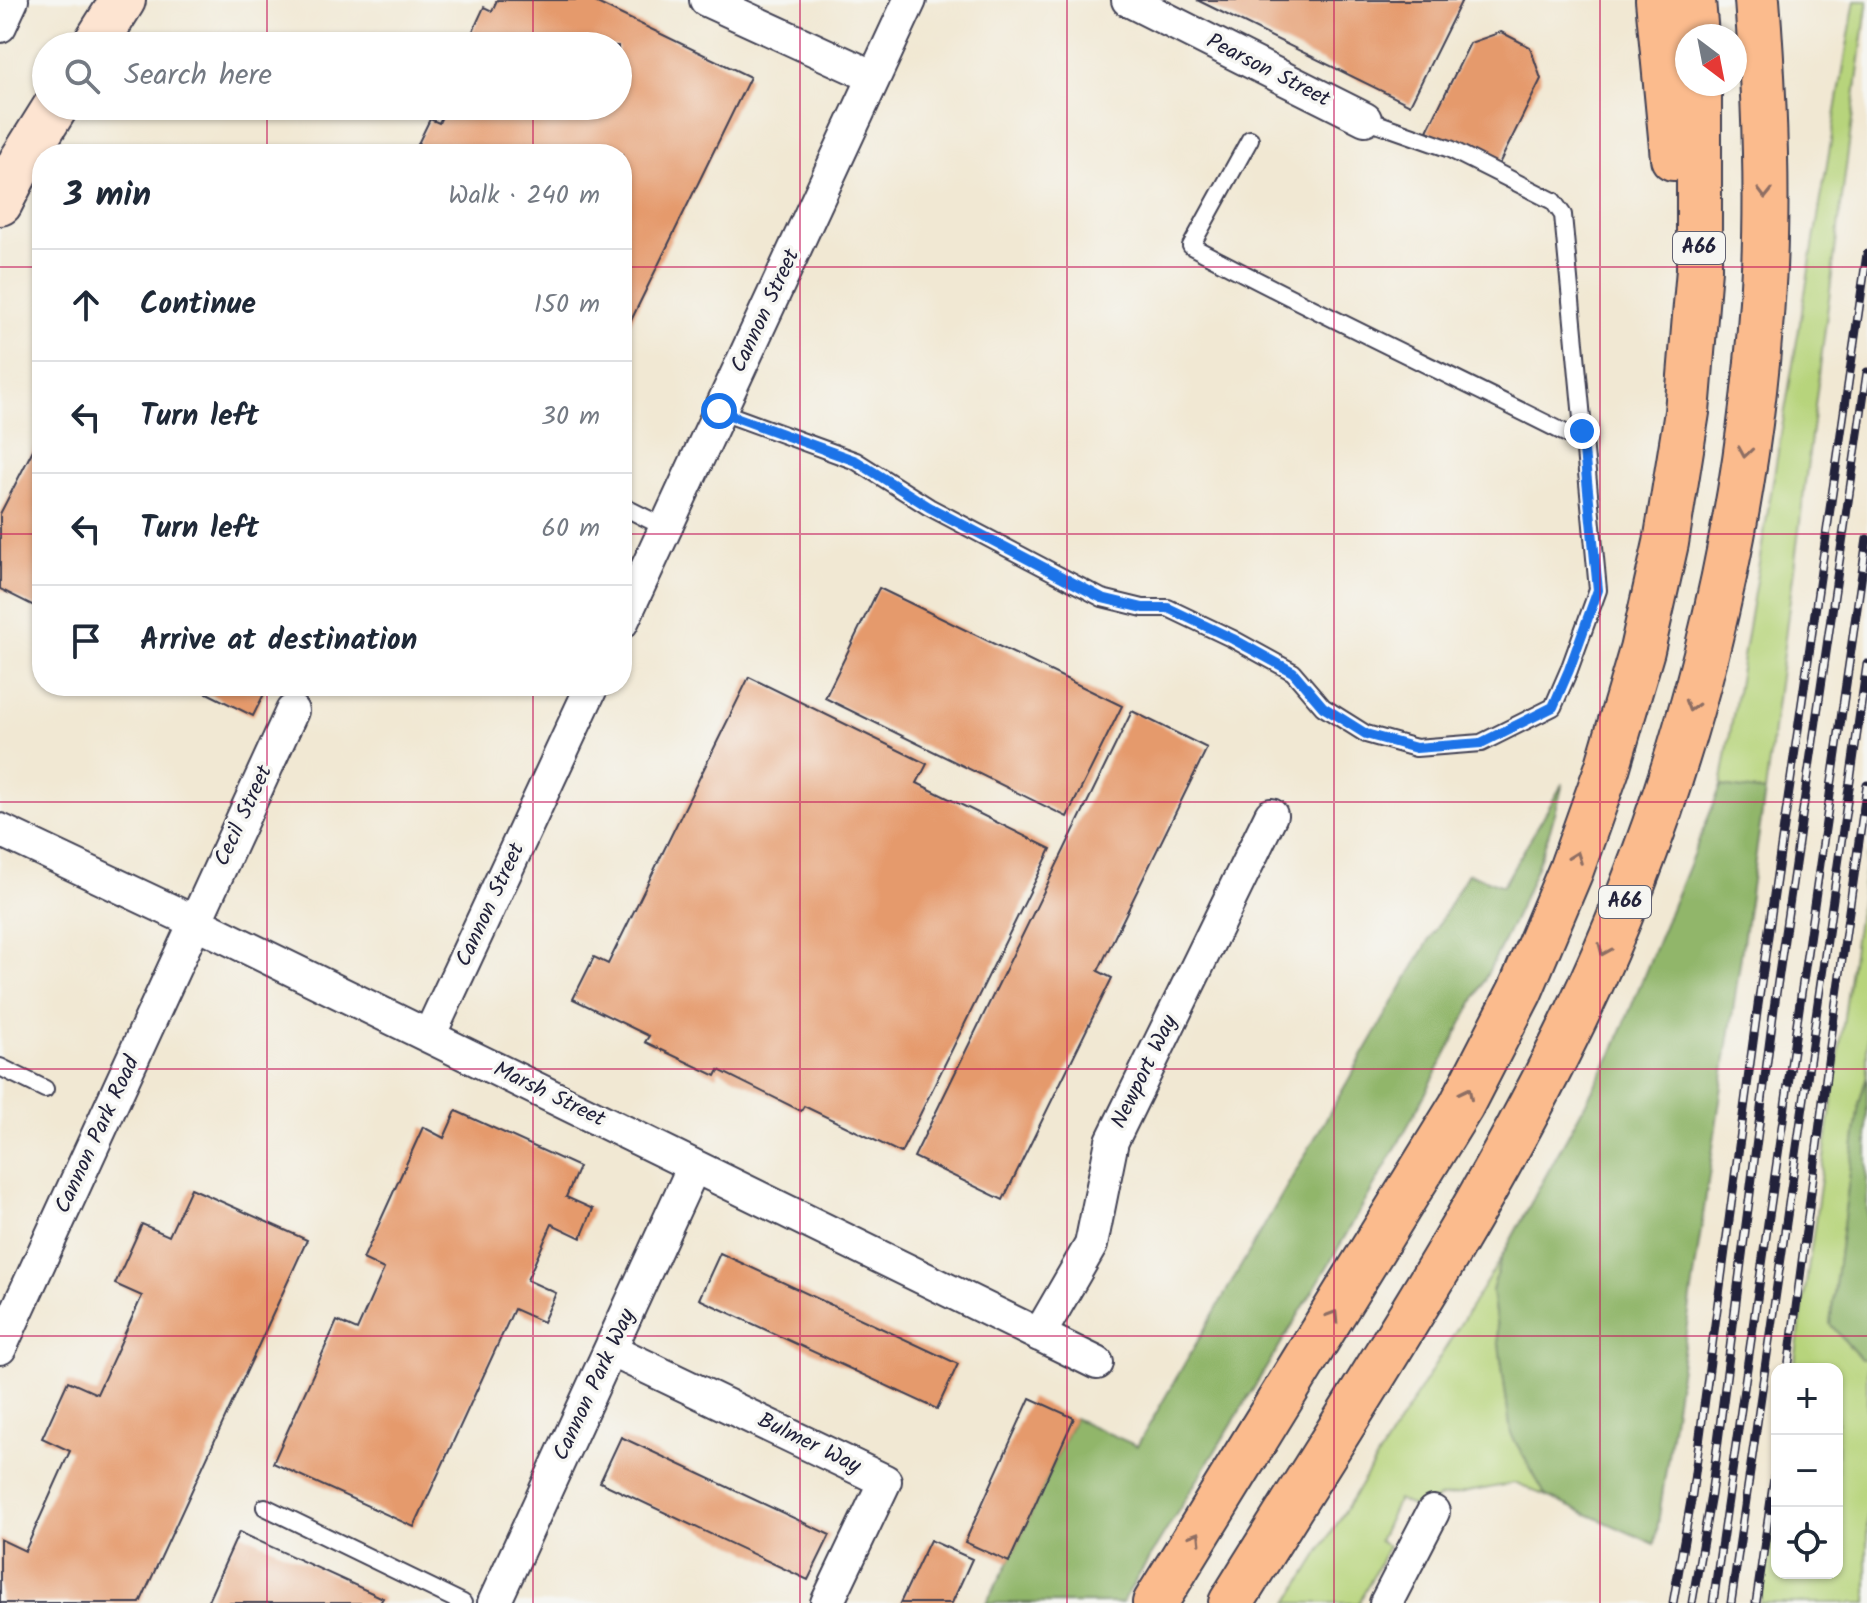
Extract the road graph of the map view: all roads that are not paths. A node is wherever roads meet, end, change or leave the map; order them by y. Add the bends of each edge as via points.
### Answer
1 (12, 0) edge
2 (123, 0) edge
3 (706, 0) edge
4 (910, 0) edge
5 (1128, 0) edge
6 (1658, 0) edge
7 (1693, 0) edge
8 (1757, 0) edge
9 (1784, 0) edge
10 (1695, 24) edge
11 (0, 26) edge
12 (103, 32) edge
13 (874, 77) junction
14 (1699, 96) edge
15 (1765, 115) junction
16 (1365, 119) joint
17 (48, 120) edge
18 (1250, 139) dead end
19 (34, 144) edge
20 (32, 148) edge
21 (0, 203) edge
22 (719, 411) junction
23 (1687, 412) junction
24 (1583, 442) junction
25 (632, 511) edge
26 (666, 528) junction
27 (632, 601) edge
28 (587, 696) edge
29 (292, 711) dead end
30 (1271, 815) dead end
31 (0, 830) edge
32 (195, 922) junction
33 (429, 1036) junction
34 (0, 1067) edge
35 (45, 1089) dead end
36 (694, 1166) junction
37 (1039, 1335) junction
38 (0, 1348) edge
39 (611, 1350) junction
40 (1097, 1363) dead end
41 (265, 1507) dead end
42 (1433, 1512) dead end
43 (463, 1603) edge
44 (494, 1603) edge
45 (827, 1603) edge
46 (1155, 1603) edge
47 (1231, 1603) edge
48 (1386, 1603) edge

1 - 11 street
2 - 12 main road
3 - 13 street
4 - 13 street, Cannon Street
5 - 16 street, Pearson Street
6 - 23 highway via 1679,222
7 - 10 highway
8 - 15 highway, A66
9 - 15 highway, A66
13 - 22 street, Cannon Street
14 - 23 highway, A66 via 1699,269
15 -> 47 highway, A66 via 1764,269 1752,406 1729,551 1707,649 1629,893 1574,1019 1513,1138
16 - 24 lane via 1450,149 1553,201 1563,215
17 - 19 main road
18 - 24 lane via 1191,246
20 - 21 main road
22 - 24 lane via 856,461 929,507 1102,598 1168,608 1233,639 1293,672 1323,707 1366,734 1416,748 1481,743 1553,707 1598,590
22 - 26 street, Cannon Street
46 -> 23 highway, A66 via 1461,1106 1520,991 1587,827 1642,650
25 - 26 lane
26 - 27 street, Cannon Street
28 - 33 street, Cannon Street
29 - 32 street, Cecil Street
30 - 37 street, Newport Way via 1112,1141 1091,1245
31 - 32 street, Marsh Street
32 - 33 street, Marsh Street
32 - 38 street, Cannon Park Road
33 - 36 street, Marsh Street
34 - 35 lane
36 - 37 street, Marsh Street
36 - 39 street, Cannon Park Way
37 - 40 street, Marsh Street
39 - 44 street, Cannon Park Way
39 - 45 street, Bulmer Way via 885,1481
41 - 43 lane
42 - 48 street

